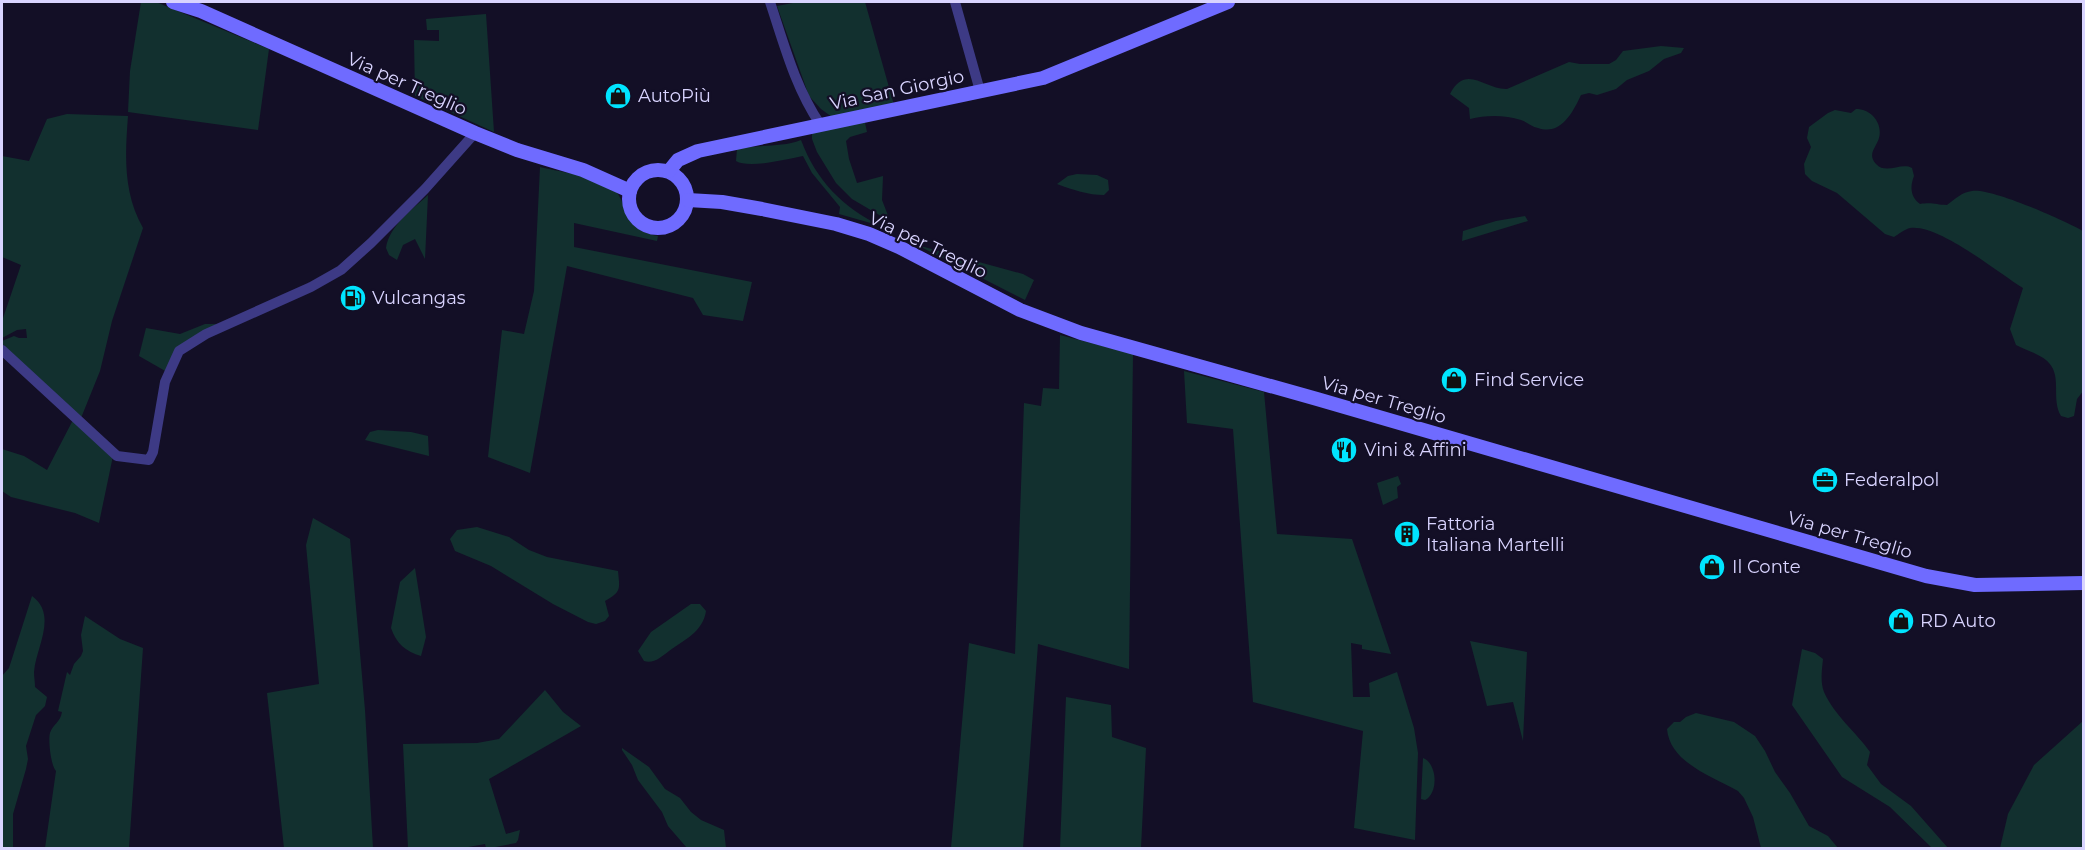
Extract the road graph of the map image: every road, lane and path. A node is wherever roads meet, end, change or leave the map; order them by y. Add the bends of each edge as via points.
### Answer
1 (173, 2) edge
2 (770, 2) edge
3 (956, 2) edge
4 (1228, 2) edge
5 (980, 91) junction
6 (820, 124) junction
7 (475, 133) junction
8 (669, 171) junction
9 (630, 191) junction
10 (688, 200) junction
11 (2, 350) edge
12 (2084, 584) edge

1 - 7 main road, Via per Treglio
2 - 6 street, Via San Giorgio via 797,82
3 - 5 street, Via San Giorgio
4 - 5 main road, Via San Giorgio via 1043,78
5 - 6 main road, Via San Giorgio
6 - 8 main road, Via San Giorgio via 686,154
7 - 9 main road, Via per Treglio via 583,170
7 - 11 street via 425,189 340,270 206,334 179,351 165,382 149,460 117,456
8 - 9 main road via 648,171
8 - 10 main road via 681,180
9 - 10 main road via 635,217 659,228 682,217
10 - 12 main road, Via per Treglio via 762,208 858,231 900,247 1020,310 1081,333 1926,576 1975,585

